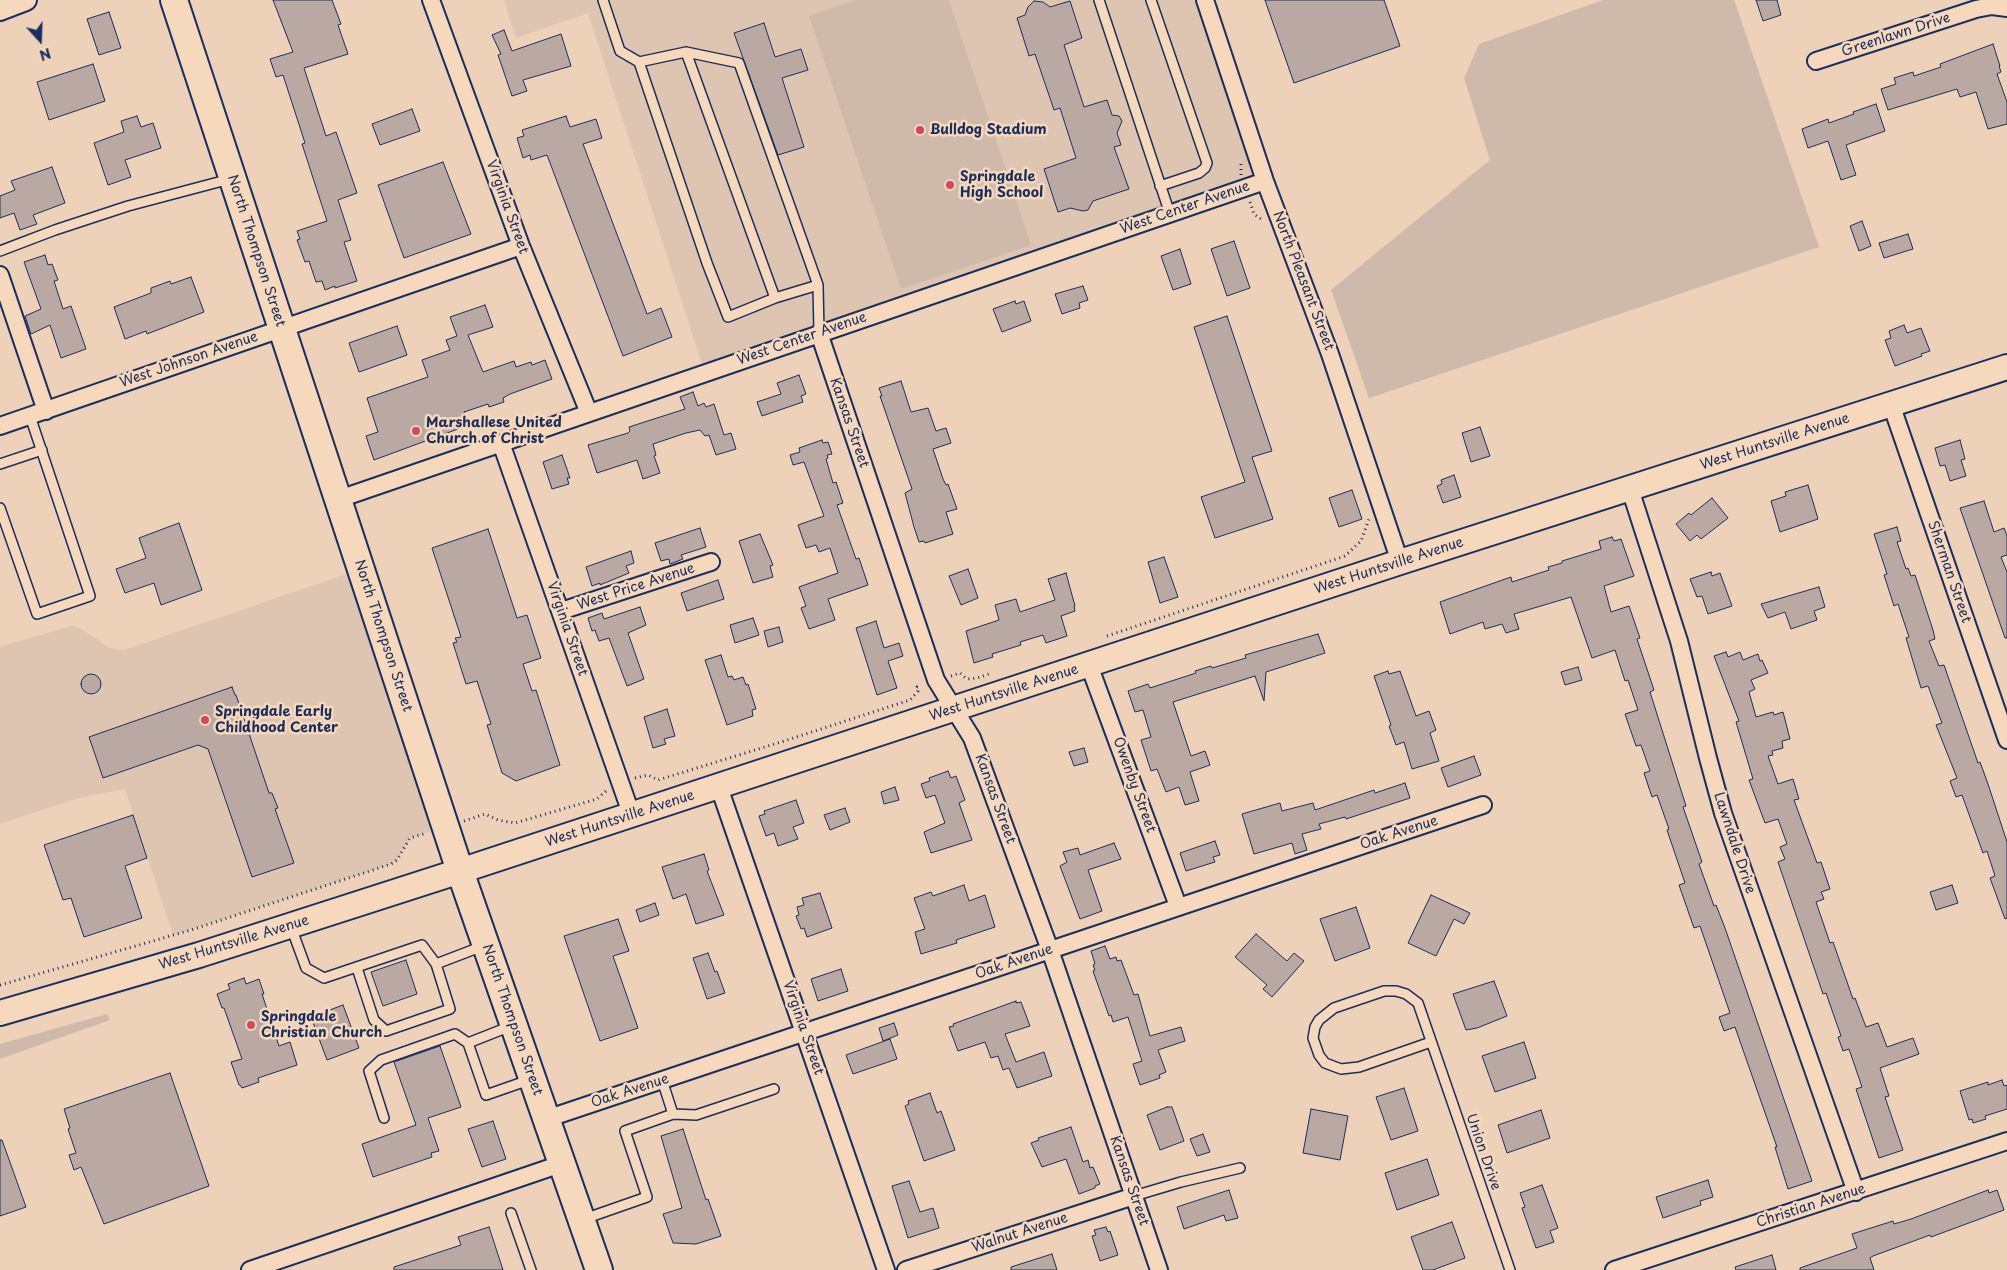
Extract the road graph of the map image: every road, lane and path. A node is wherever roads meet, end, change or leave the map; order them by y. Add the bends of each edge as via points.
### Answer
1 (26, 0) edge
2 (174, 0) edge
3 (431, 0) edge
4 (603, 0) edge
5 (1099, 0) edge
6 (1152, 0) edge
7 (1205, 0) edge
8 (2007, 8) edge
9 (0, 10) edge
10 (686, 52) junction
11 (1816, 61) dead end
12 (639, 62) junction
13 (1242, 158) dead end
14 (232, 178) junction
15 (1265, 181) junction
16 (1160, 186) junction
17 (1245, 188) junction
18 (1170, 214) junction
19 (1264, 222) dead end
20 (521, 246) junction
21 (0, 251) edge
22 (0, 275) edge
23 (818, 285) junction
24 (775, 298) junction
25 (281, 328) junction
26 (819, 334) junction
27 (2007, 367) edge
28 (1891, 404) junction
29 (589, 412) junction
30 (38, 413) junction
31 (0, 426) edge
32 (501, 443) junction
33 (42, 450) junction
34 (0, 464) edge
35 (1630, 488) junction
36 (339, 499) junction
37 (0, 508) edge
38 (1366, 511) dead end
39 (711, 562) dead end
40 (1400, 562) junction
41 (561, 611) junction
42 (1100, 638) dead end
43 (1089, 665) junction
44 (998, 671) dead end
45 (936, 680) junction
46 (954, 709) junction
47 (2007, 740) edge
48 (620, 782) junction
49 (720, 787) junction
50 (1483, 805) dead end
51 (632, 816) junction
52 (445, 827) junction
53 (460, 871) junction
54 (1178, 906) junction
55 (291, 925) junction
56 (485, 945) junction
57 (1050, 950) junction
58 (436, 964) junction
59 (356, 968) junction
60 (0, 985) edge
61 (0, 1012) edge
62 (514, 1025) junction
63 (805, 1032) junction
64 (1431, 1042) junction
65 (468, 1043) junction
66 (532, 1079) junction
67 (662, 1080) junction
68 (774, 1089) dead end
69 (673, 1114) junction
70 (384, 1118) dead end
71 (546, 1119) junction
72 (2007, 1141) edge
73 (561, 1164) junction
74 (1240, 1168) dead end
75 (1856, 1192) junction
76 (1134, 1196) junction
77 (511, 1213) dead end
78 (581, 1220) junction
79 (1654, 1264) edge
80 (259, 1269) edge
81 (531, 1270) edge
82 (599, 1270) edge
83 (886, 1270) edge
84 (906, 1270) edge
85 (1159, 1270) edge
86 (1510, 1270) edge
87 (1614, 1270) edge

1 - 9 street
2 - 14 main road, North Thompson Street
3 - 20 street, Virginia Street
4 - 12 lane via 620,51
5 - 16 lane
6 - 16 lane via 1207,163 1199,173
7 - 15 street, North Pleasant Street
8 - 11 street, Greenlawn Drive via 1976,9
10 - 12 lane
10 - 23 lane via 739,63
10 - 24 lane
12 - 24 lane via 728,317
13 - 17 path via 1240,171
14 - 21 lane via 128,206
14 - 25 main road, North Thompson Street
15 - 17 street, West Center Avenue
15 - 40 street, North Pleasant Street via 1330,354
16 - 18 lane
17 - 18 street, West Center Avenue
17 - 19 path via 1254,214
18 - 26 street, West Center Avenue
20 - 25 street, West Johnson Avenue
20 - 29 street, Virginia Street
22 - 30 street
23 - 24 lane
23 - 26 lane
25 - 30 street, West Johnson Avenue
25 - 36 main road, North Thompson Street
26 - 29 street, West Center Avenue
26 - 45 street, Kansas Street
27 - 28 main road, West Huntsville Avenue
28 - 35 main road, West Huntsville Avenue
28 - 47 street, Sherman Street
29 - 32 street, West Center Avenue
30 - 31 street, West Johnson Avenue
30 - 33 lane
32 - 36 street, West Center Avenue
32 - 41 street, Virginia Street
33 - 34 lane
33 - 37 lane via 90,596 37,614
35 - 40 main road, West Huntsville Avenue
35 - 75 street, Lawndale Drive via 1679,641 1723,813
36 - 52 main road, North Thompson Street
38 - 42 path via 1369,518 1361,542 1345,556
39 - 41 street, West Price Avenue
40 - 43 main road, West Huntsville Avenue
41 - 48 street, Virginia Street
43 - 46 main road, West Huntsville Avenue
43 - 54 street, Owenby Street
44 - 45 path via 977,678 967,678 960,673
45 - 46 street, Kansas Street
45 - 48 path via 917,687 918,692 910,700 781,742 658,780 648,775
46 - 49 main road, West Huntsville Avenue
46 - 57 street, Kansas Street via 972,738
48 - 51 street, Virginia Street
48 - 52 path via 608,786 605,794 597,799 515,822 485,814
49 - 51 main road, West Huntsville Avenue
49 - 63 street, Virginia Street
50 - 54 street, Oak Avenue
51 - 53 main road, West Huntsville Avenue
52 - 53 main road, North Thompson Street
52 - 60 path via 410,838 391,864 191,930
53 - 55 main road, West Huntsville Avenue
53 - 56 main road, North Thompson Street
54 - 57 street, Oak Avenue
55 - 59 lane via 306,968 324,978
55 - 61 main road, West Huntsville Avenue
56 - 58 lane
56 - 62 main road, North Thompson Street
57 - 63 street, Oak Avenue
57 - 76 street, Kansas Street
58 - 59 lane via 422,945
58 - 59 lane via 450,1009 386,1031 374,1020
62 - 65 lane
62 - 66 main road, North Thompson Street
63 - 67 street, Oak Avenue
63 - 83 street, Virginia Street
64 - 64 lane, Union Drive via 1418,1003 1406,994 1390,990 1334,1008 1319,1020 1314,1038 1325,1063 1341,1069 1359,1067
64 - 86 lane, Union Drive
65 - 66 lane via 486,1095
65 - 70 lane via 455,1034 381,1060 369,1071
66 - 71 main road, North Thompson Street
67 - 69 lane
67 - 71 street, Oak Avenue
68 - 69 lane via 696,1115
69 - 78 lane via 625,1131 647,1197
71 - 73 main road, North Thompson Street
72 - 75 street, Christian Avenue
73 - 78 main road, North Thompson Street
73 - 80 street
74 - 76 lane
75 - 79 street, Christian Avenue
76 - 84 street, Walnut Avenue
76 - 85 street, Kansas Street
77 - 81 lane
78 - 82 main road, North Thompson Street
79 - 87 street, Christian Avenue

